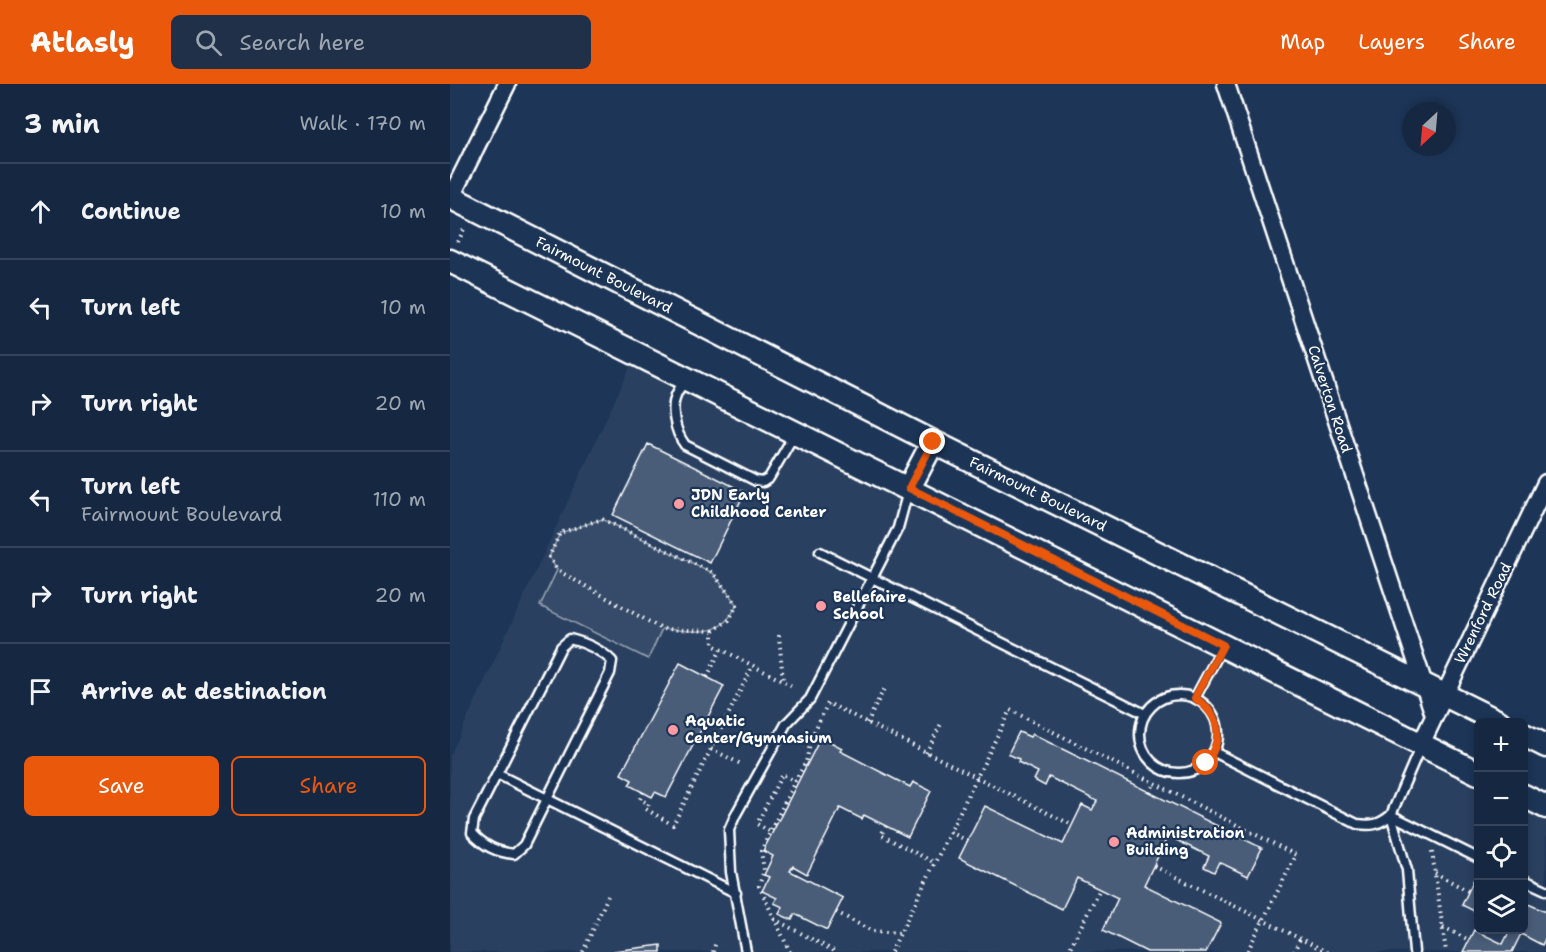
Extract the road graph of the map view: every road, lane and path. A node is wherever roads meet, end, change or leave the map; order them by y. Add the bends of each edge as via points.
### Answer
1 (507, 84) edge
2 (1226, 84) edge
3 (450, 198) edge
4 (467, 222) dead end
5 (454, 252) edge
6 (688, 380) junction
7 (795, 432) junction
8 (933, 442) junction
9 (1546, 483) edge
10 (909, 488) junction
11 (820, 552) dead end
12 (872, 578) junction
13 (713, 631) junction
14 (778, 635) dead end
15 (1223, 645) junction
16 (721, 649) junction
17 (753, 665) junction
18 (707, 677) dead end
19 (783, 681) junction
20 (794, 687) dead end
21 (884, 689) dead end
22 (1195, 698) junction
23 (1434, 699) junction
24 (1145, 714) junction
25 (1485, 718) edge
26 (942, 722) dead end
27 (867, 723) junction
28 (1528, 737) edge
29 (1421, 744) junction
30 (1546, 746) edge
31 (711, 749) junction
32 (1214, 752) junction
33 (926, 753) junction
34 (743, 765) dead end
35 (1477, 772) edge
36 (497, 774) junction
37 (977, 778) junction
38 (795, 780) junction
39 (1154, 783) junction
40 (643, 792) dead end
41 (1150, 793) dead end
42 (1528, 798) edge
43 (547, 800) junction
44 (1546, 807) edge
45 (1391, 815) junction
46 (1072, 825) dead end
47 (886, 826) dead end
48 (770, 831) junction
49 (950, 832) junction
50 (968, 841) dead end
51 (1431, 847) dead end
52 (1474, 856) edge
53 (935, 863) junction
54 (1154, 866) dead end
55 (1435, 873) junction
56 (1528, 882) edge
57 (1100, 889) dead end
58 (1546, 890) edge
59 (1468, 891) dead end
60 (736, 893) junction
61 (608, 896) dead end
62 (836, 912) dead end
63 (773, 919) junction
64 (1264, 920) junction
65 (1442, 927) junction
66 (900, 933) junction
67 (1300, 939) junction
68 (1469, 940) dead end
69 (716, 941) dead end
70 (583, 952) edge
71 (713, 952) edge
72 (746, 952) edge
73 (790, 952) edge
74 (836, 952) edge
75 (891, 952) edge
76 (1068, 952) edge
77 (1247, 952) edge
78 (1294, 952) edge
79 (1327, 952) edge
80 (1414, 952) edge
81 (1446, 952) edge

1 - 3 street
2 - 23 street, Calverton Road
3 - 8 main road, Fairmount Boulevard
4 - 5 path
5 - 6 main road
6 - 7 main road
6 - 7 lane via 677,392 674,411 679,438 685,446 746,476 763,482 769,478
7 - 10 main road
8 - 10 main road
8 - 23 main road, Fairmount Boulevard
9 - 23 street, Wrenford Road
10 - 12 lane via 898,528
10 - 15 main road
11 - 12 lane
12 - 24 lane
12 - 60 lane via 810,699 786,724 729,830
13 - 13 path via 662,628 557,570 549,557 560,533 602,519 713,573 737,605 729,620
13 - 16 path via 713,645
14 - 19 path
15 - 22 lane
15 - 29 main road
16 - 17 path
16 - 18 path
17 - 19 path
17 - 31 path
19 - 20 path
21 - 27 path
22 - 24 lane via 1171,695 1159,700
22 - 32 lane via 1206,705 1215,722 1218,740
23 - 25 main road, Fairmount Boulevard
23 - 29 street, Wrenford Road
24 - 32 lane via 1139,731 1141,744 1156,766 1168,772 1194,770
26 - 33 path
27 - 33 path
27 - 38 path via 828,703 812,736 806,762
28 - 30 main road
29 - 35 main road
29 - 45 lane
31 - 34 path
31 - 40 path via 673,825 646,810 649,804 640,799
32 - 45 lane via 1356,824 1372,826
33 - 37 path
36 - 43 lane
36 - 43 lane via 474,819 472,832 482,843 514,854 524,845
36 - 43 lane via 561,647 570,639 603,652 612,662 610,673
37 - 39 path via 1010,710
37 - 46 path
37 - 49 path
38 - 48 path
38 - 48 path via 782,774 757,824
39 - 41 path
39 - 64 path via 1296,855
42 - 44 main road
43 - 60 lane
45 - 52 lane
45 - 80 lane via 1407,870
47 - 53 path via 880,835
48 - 63 path via 761,851 764,870 759,886
49 - 50 path
49 - 53 path
51 - 55 path
53 - 66 path
54 - 64 path
55 - 59 path
55 - 65 path
56 - 58 lane
57 - 76 path
60 - 72 lane
61 - 70 path
62 - 66 path via 872,931
63 - 73 path
63 - 74 path
64 - 67 path
64 - 77 path
65 - 68 path
65 - 81 path
66 - 75 path
67 - 78 path
67 - 79 path
69 - 71 path

